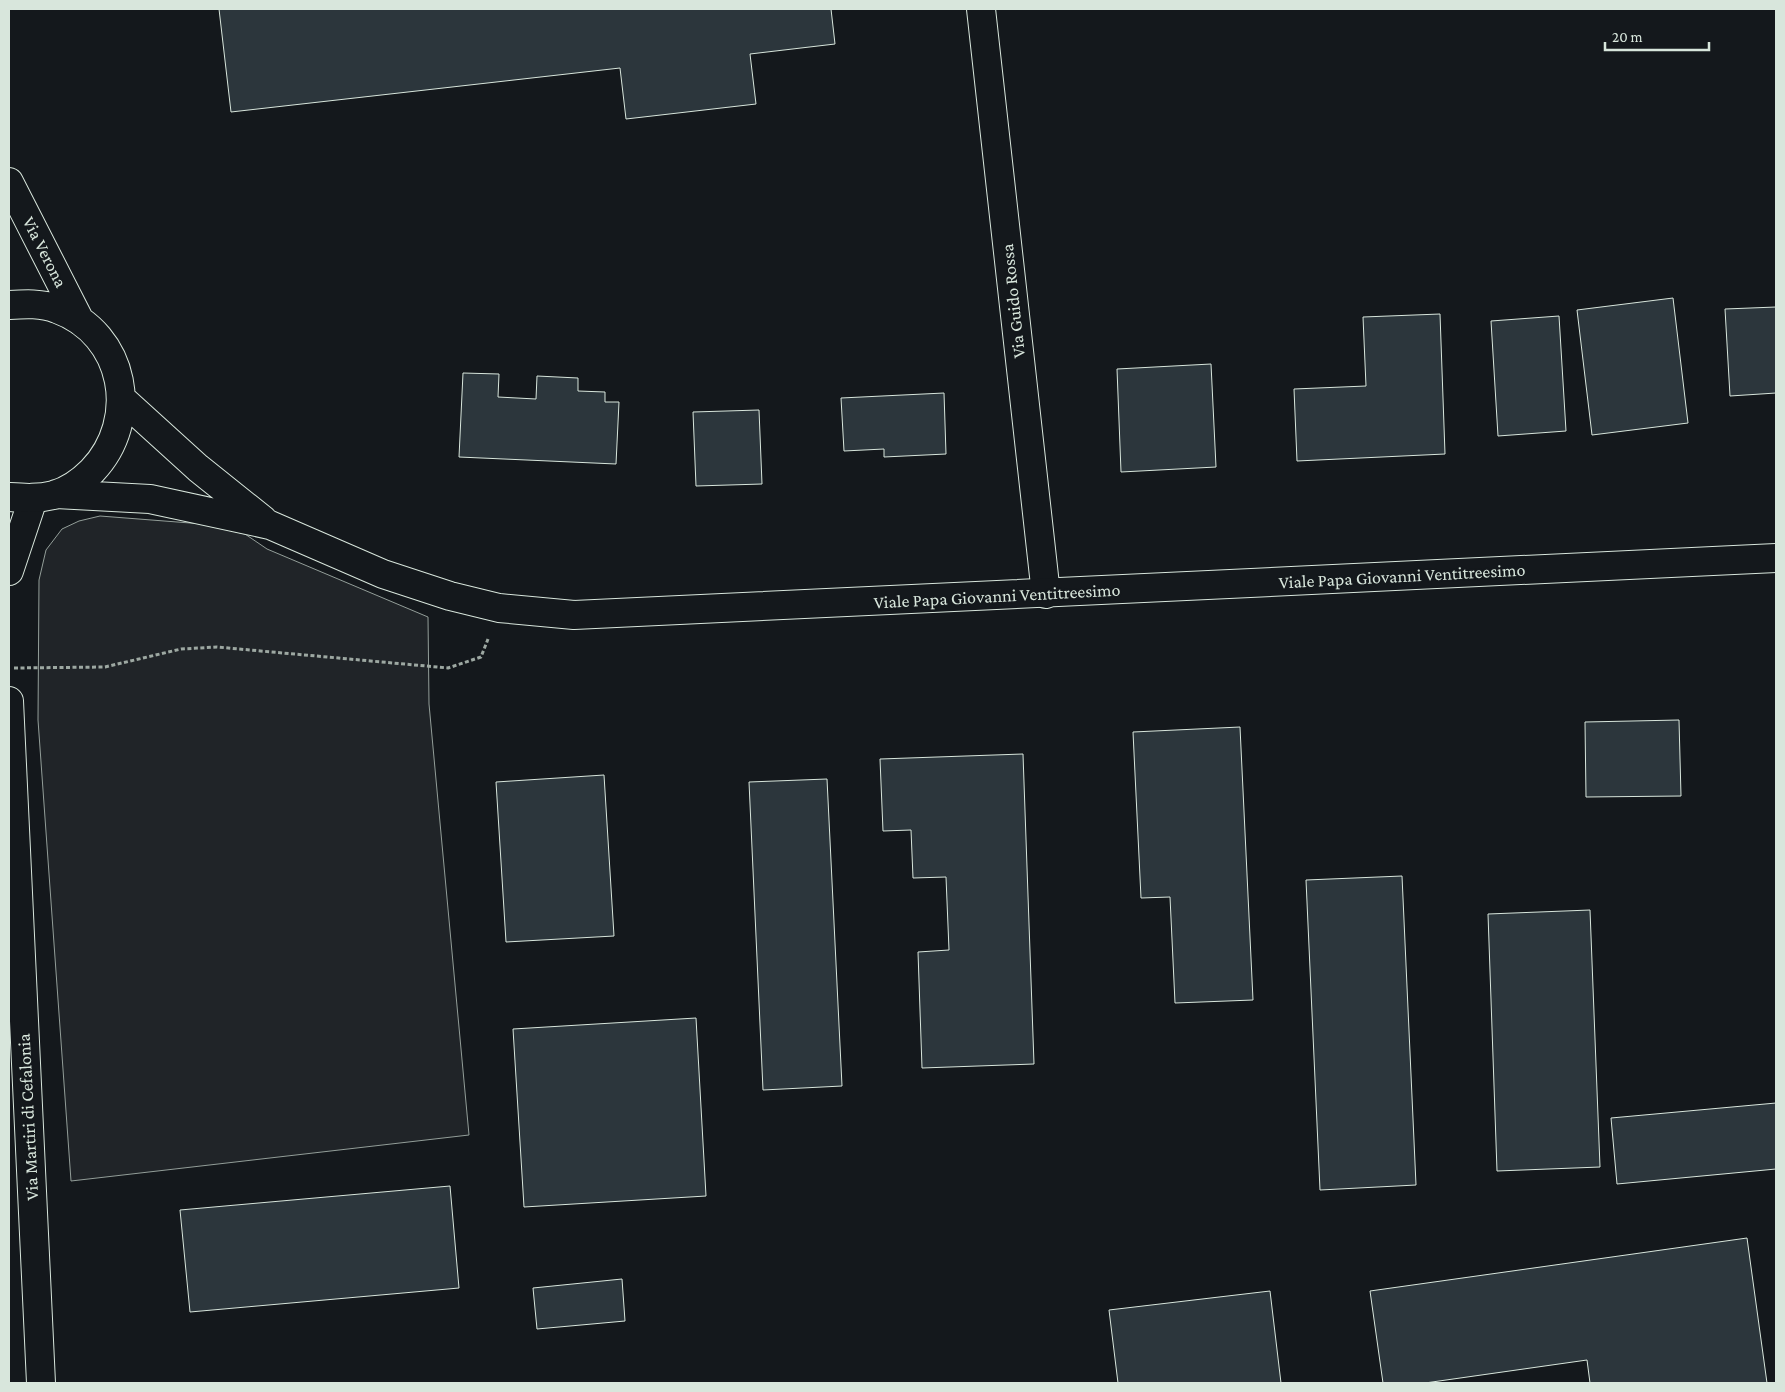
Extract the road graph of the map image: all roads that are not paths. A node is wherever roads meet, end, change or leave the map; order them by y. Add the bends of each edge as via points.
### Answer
1 (981, 9) edge
2 (9, 182) edge
3 (9, 305) edge
4 (80, 321) junction
5 (122, 399) junction
6 (32, 497) edge
7 (270, 525) junction
8 (1776, 558) edge
9 (9, 571) edge
10 (1046, 594) junction
11 (9, 701) edge
12 (41, 1383) edge

1 - 10 street, Via Guido Rossa
2 - 4 street, Via Verona
3 - 4 street via 32,304 57,309
4 - 5 street via 102,342 116,369
5 - 6 street via 118,429 105,458 83,480
5 - 7 street, Viale Papa Giovanni Ventitreesimo via 198,468
6 - 7 street, Viale Papa Giovanni Ventitreesimo via 150,499
6 - 9 street
7 - 10 street, Viale Papa Giovanni Ventitreesimo via 383,574 499,608 574,615
8 - 10 street, Viale Papa Giovanni Ventitreesimo
11 - 12 street, Via Martiri di Cefalonia

